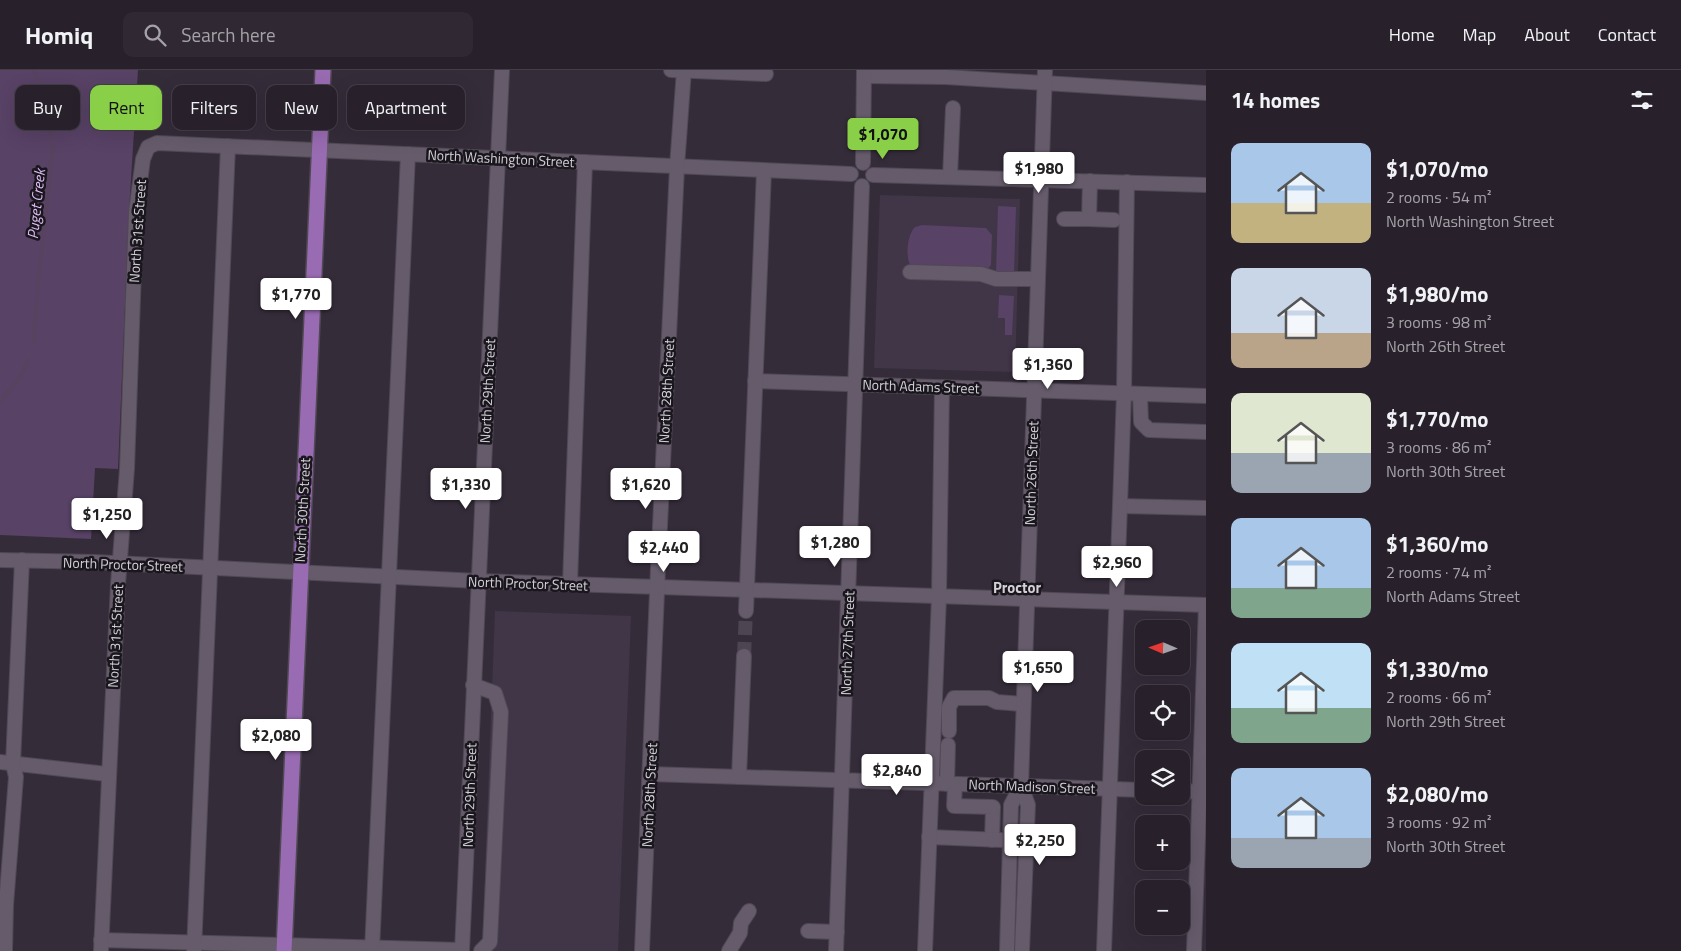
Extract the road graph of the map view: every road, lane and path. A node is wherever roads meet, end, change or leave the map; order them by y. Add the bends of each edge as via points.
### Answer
1 (323, 70) edge
2 (502, 70) edge
3 (671, 70) edge
4 (684, 70) edge
5 (1044, 70) edge
6 (864, 73) edge
7 (766, 74) dead end
8 (1044, 84) junction
9 (1206, 93) edge
10 (953, 108) dead end
11 (152, 144) joint
12 (228, 146) junction
13 (319, 151) junction
14 (408, 154) junction
15 (498, 157) junction
16 (586, 162) junction
17 (863, 164) junction
18 (677, 167) junction
19 (764, 171) junction
20 (850, 174) junction
21 (873, 175) junction
22 (950, 177) junction
23 (1040, 180) junction
24 (1090, 181) junction
25 (1126, 182) junction
26 (1206, 185) edge
27 (862, 186) junction
28 (1064, 219) dead end
29 (1089, 220) junction
30 (1114, 220) dead end
31 (910, 272) dead end
32 (1037, 279) junction
33 (756, 381) junction
34 (854, 384) junction
35 (942, 387) junction
36 (1034, 390) junction
37 (1124, 393) junction
38 (1140, 394) junction
39 (1206, 396) edge
40 (1206, 432) edge
41 (1120, 506) junction
42 (1206, 508) edge
43 (0, 560) edge
44 (22, 560) junction
45 (119, 564) junction
46 (211, 568) junction
47 (299, 572) junction
48 (388, 577) junction
49 (478, 581) junction
50 (570, 584) junction
51 (657, 587) junction
52 (747, 590) junction
53 (849, 593) junction
54 (939, 596) junction
55 (1027, 599) junction
56 (1116, 602) junction
57 (1206, 605) edge
58 (746, 611) tunnel mouth
59 (744, 656) tunnel mouth
60 (473, 685) junction
61 (1023, 704) junction
62 (949, 731) dead end
63 (948, 745) dead end
64 (1204, 758) edge
65 (6, 763) edge
66 (107, 774) junction
67 (650, 774) junction
68 (739, 777) junction
69 (842, 780) junction
70 (931, 783) junction
71 (951, 784) junction
72 (1021, 786) junction
73 (1109, 789) junction
74 (1135, 790) edge
75 (1190, 791) edge
76 (1203, 792) edge
77 (929, 837) junction
78 (992, 840) junction
79 (1010, 840) junction
80 (750, 911) dead end
81 (808, 931) dead end
82 (837, 932) junction
83 (101, 945) edge
84 (194, 947) edge
85 (284, 948) edge
86 (372, 949) edge
87 (5, 951) edge
88 (462, 951) edge
89 (481, 951) edge
90 (642, 951) edge
91 (729, 951) edge
92 (836, 951) edge
93 (925, 951) edge
94 (1007, 951) edge
95 (1022, 951) edge
96 (1104, 951) edge
97 (1194, 951) edge

1 - 13 main road, North 30th Street
2 - 15 street, North 29th Street
3 - 4 street
4 - 7 street
4 - 18 street, North 28th Street
5 - 8 street, North 26th Street
6 - 8 street
6 - 17 street
8 - 9 street
8 - 23 street, North 26th Street
10 - 22 street
11 - 12 street, North Washington Street
11 - 45 street, North 31st Street via 142,159 136,212 127,469
12 - 13 street, North Washington Street
12 - 46 street
13 - 14 street, North Washington Street
13 - 47 main road, North 30th Street
14 - 15 street, North Washington Street
14 - 48 street
15 - 16 street, North Washington Street
15 - 49 street, North 29th Street
16 - 18 street, North Washington Street
16 - 50 street
17 - 20 street via 855,166
17 - 21 street via 869,166
18 - 19 street, North Washington Street
18 - 51 street, North 28th Street
19 - 20 street, North Washington Street
19 - 33 street
20 - 27 street via 853,182
21 - 22 street
21 - 27 street via 870,183
22 - 23 street
23 - 24 street
23 - 32 street, North 26th Street
24 - 25 street
24 - 29 street
25 - 26 street
25 - 37 street
27 - 34 street, North 27th Street
28 - 29 street
29 - 30 street
31 - 32 street via 982,274 996,280
32 - 36 street, North 26th Street
33 - 34 street, North Adams Street
33 - 52 street
34 - 35 street, North Adams Street
34 - 53 street, North 27th Street
35 - 36 street, North Adams Street
35 - 54 street
36 - 37 street, North Adams Street
36 - 55 street, North 26th Street
37 - 38 street, North Adams Street
37 - 41 street
38 - 39 street, North Adams Street
38 - 40 street via 1141,422 1149,430
41 - 42 street
41 - 56 street
43 - 44 street, North Proctor Street
44 - 45 street, North Proctor Street
44 - 65 street
45 - 46 street, North Proctor Street
45 - 66 street, North 31st Street
46 - 47 street, North Proctor Street
46 - 84 street
47 - 48 street, North Proctor Street
47 - 85 main road, North 30th Street
48 - 49 street, North Proctor Street
48 - 86 street
49 - 50 street, North Proctor Street
49 - 60 street, North 29th Street
50 - 51 street, North Proctor Street
51 - 52 street, North Proctor Street
51 - 67 street, North 28th Street
52 - 53 street, North Proctor Street
52 - 58 street
53 - 54 street, North Proctor Street
53 - 69 street, North 27th Street
54 - 55 street, North Proctor Street
54 - 70 street
55 - 56 street, North Proctor Street
55 - 61 street, North 26th Street
56 - 57 street, North Proctor Street
56 - 73 street
57 - 64 street
59 - 68 street
60 - 88 street, North 29th Street
60 - 89 street via 495,693 500,712 490,942
61 - 62 street via 988,698 954,698 949,706
61 - 72 street, North 26th Street
63 - 71 street
64 - 76 street
65 - 66 street
65 - 87 street via 16,777
66 - 83 street, North 31st Street
67 - 68 street, North Madison Street
67 - 90 street, North 28th Street
68 - 69 street, North Madison Street
69 - 70 street, North Madison Street
69 - 82 street, North 27th Street
70 - 71 street, North Madison Street
70 - 77 street
71 - 72 street, North Madison Street
71 - 78 street via 954,806 993,807
72 - 73 street, North Madison Street
72 - 79 street, North 26th Street via 1011,805
72 - 95 street, North 26th Street via 1028,805
73 - 74 street, North Madison Street
73 - 96 street
75 - 76 street
76 - 97 street
77 - 78 street
77 - 93 street
78 - 79 street
79 - 94 street, North 26th Street
80 - 91 street
81 - 82 street
82 - 92 street, North 27th Street
83 - 84 street
84 - 85 street
85 - 86 street
86 - 88 street

